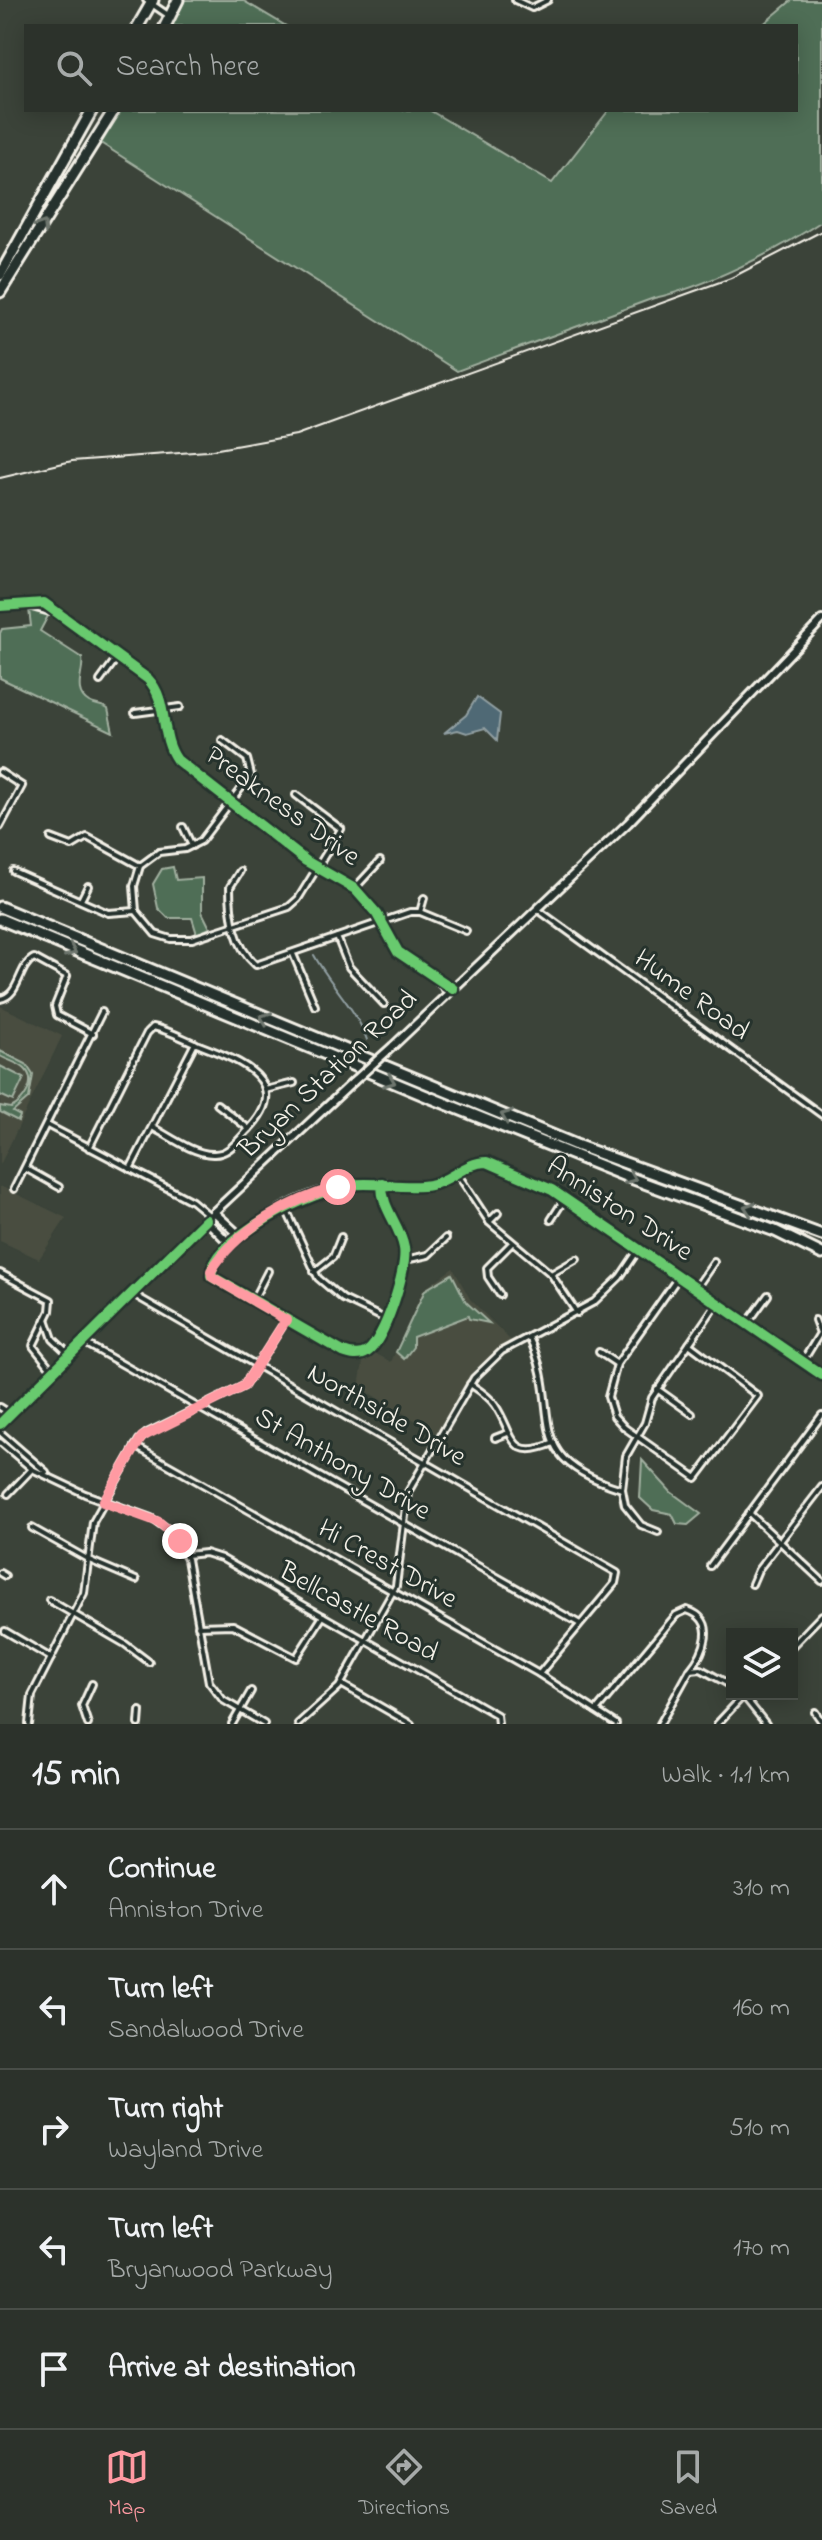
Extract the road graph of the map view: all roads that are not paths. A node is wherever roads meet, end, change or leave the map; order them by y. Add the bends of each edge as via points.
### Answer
1 (178, 0) edge
2 (515, 0) edge
3 (548, 0) edge
4 (150, 1) edge
5 (170, 16) junction
6 (139, 24) edge
7 (166, 24) edge
8 (91, 112) edge
9 (113, 112) edge
10 (0, 275) edge
11 (0, 292) edge
12 (0, 606) edge
13 (822, 620) edge
14 (116, 659) junction
15 (100, 681) dead end
16 (180, 707) dead end
17 (162, 711) junction
18 (135, 713) dead end
19 (222, 740) dead end
20 (0, 772) edge
21 (296, 795) dead end
22 (230, 803) junction
23 (0, 827) edge
24 (183, 827) dead end
25 (51, 838) dead end
26 (192, 846) junction
27 (380, 861) dead end
28 (140, 866) junction
29 (318, 867) junction
30 (13, 871) dead end
31 (240, 871) dead end
32 (88, 886) dead end
33 (355, 889) junction
34 (424, 898) dead end
35 (81, 900) junction
36 (0, 907) edge
37 (537, 909) junction
38 (136, 911) junction
39 (420, 912) junction
40 (0, 919) edge
41 (380, 922) junction
42 (235, 926) junction
43 (466, 931) dead end
44 (337, 937) junction
45 (293, 954) junction
46 (451, 991) junction
47 (0, 999) edge
48 (384, 1004) dead end
49 (315, 1006) dead end
50 (102, 1012) dead end
51 (93, 1034) junction
52 (195, 1043) junction
53 (294, 1083) dead end
54 (265, 1090) junction
55 (217, 1104) dead end
56 (822, 1115) edge
57 (47, 1125) junction
58 (152, 1127) junction
59 (249, 1129) junction
60 (89, 1148) junction
61 (25, 1168) junction
62 (130, 1169) junction
63 (457, 1173) junction
64 (382, 1183) junction
65 (59, 1187) dead end
66 (14, 1189) dead end
67 (565, 1198) junction
68 (286, 1209) junction
69 (498, 1213) dead end
70 (210, 1216) junction
71 (551, 1220) dead end
72 (489, 1222) junction
73 (822, 1235) edge
74 (240, 1236) junction
75 (341, 1237) dead end
76 (446, 1238) dead end
77 (511, 1244) junction
78 (231, 1245) junction
79 (639, 1249) junction
80 (822, 1254) edge
81 (577, 1259) dead end
82 (405, 1260) junction
83 (714, 1262) dead end
84 (268, 1271) dead end
85 (314, 1272) junction
86 (0, 1273) edge
87 (551, 1274) junction
88 (679, 1276) junction
89 (696, 1288) junction
90 (131, 1293) junction
91 (500, 1295) dead end
92 (768, 1295) dead end
93 (253, 1300) junction
94 (717, 1303) junction
95 (577, 1313) junction
96 (46, 1319) junction
97 (385, 1319) junction
98 (286, 1320) junction
99 (815, 1320) dead end
100 (747, 1324) junction
101 (529, 1337) junction
102 (83, 1342) junction
103 (689, 1344) junction
104 (599, 1352) dead end
105 (70, 1355) junction
106 (803, 1361) junction
107 (617, 1364) junction
108 (259, 1366) junction
109 (54, 1372) junction
110 (822, 1375) edge
111 (470, 1384) junction
112 (657, 1389) junction
113 (0, 1407) edge
114 (202, 1408) junction
115 (11, 1414) junction
116 (692, 1414) dead end
117 (822, 1415) edge
118 (0, 1424) edge
119 (0, 1432) edge
120 (508, 1433) junction
121 (637, 1437) junction
122 (495, 1438) dead end
123 (0, 1442) edge
124 (554, 1443) junction
125 (135, 1446) junction
126 (425, 1462) junction
127 (34, 1467) junction
128 (822, 1487) edge
129 (622, 1489) junction
130 (8, 1494) dead end
131 (103, 1502) junction
132 (749, 1513) junction
133 (404, 1524) junction
134 (32, 1528) dead end
135 (658, 1532) dead end
136 (780, 1541) junction
137 (186, 1555) junction
138 (89, 1560) junction
139 (710, 1566) dead end
140 (136, 1580) dead end
141 (822, 1581) edge
142 (752, 1584) dead end
143 (393, 1592) junction
144 (49, 1600) dead end
145 (75, 1615) junction
146 (822, 1615) edge
147 (323, 1616) junction
148 (580, 1624) junction
149 (198, 1626) junction
150 (5, 1631) dead end
151 (366, 1640) junction
152 (798, 1640) edge
153 (51, 1658) junction
154 (149, 1662) dead end
155 (690, 1670) junction
156 (539, 1674) junction
157 (726, 1683) edge
158 (92, 1684) dead end
159 (341, 1684) junction
160 (251, 1691) dead end
161 (739, 1700) edge
162 (748, 1700) edge
163 (240, 1710) junction
164 (140, 1711) dead end
165 (596, 1711) junction
166 (815, 1712) dead end
167 (822, 1722) edge
168 (29, 1724) edge
169 (88, 1724) edge
170 (139, 1724) edge
171 (232, 1724) edge
172 (264, 1724) edge
173 (298, 1724) edge
174 (411, 1724) edge
175 (498, 1724) edge
176 (616, 1724) edge
177 (660, 1724) edge
178 (717, 1724) edge
179 (766, 1724) edge

1 - 5 highway
2 - 3 street via 532,8
4 - 5 street
4 - 6 highway
5 - 7 highway
8 - 10 highway
11 -> 9 highway
12 - 14 street, Preakness Drive via 53,612
13 - 37 main road, Bryan Station Road via 651,800
14 - 15 street
14 - 17 street, Preakness Drive via 150,682
16 - 17 street
17 - 18 street
17 - 22 street, Preakness Drive via 172,753
19 - 22 street via 251,767
20 - 23 street via 22,786
21 - 29 street via 341,829
22 - 26 street via 209,833
22 - 29 street, Preakness Drive
24 - 26 street
25 - 28 street via 72,846 87,837
26 - 28 street via 159,852
27 - 33 street
28 - 38 street via 134,886
29 - 33 street, Preakness Drive
29 - 42 street via 289,907
30 - 35 street
31 - 42 street via 230,884
32 - 35 street
33 - 41 street, Preakness Drive
34 - 39 street
35 - 38 street via 108,913
73 -> 36 highway via 576,1145
37 - 46 main road, Bryan Station Road
37 - 56 street, Hume Road
38 - 42 street via 151,931 171,939 192,939
39 - 41 street
39 - 43 street
40 -> 80 highway
41 - 44 street
41 - 46 street, Preakness Drive via 398,952
42 - 45 street via 239,944 256,965
44 - 45 street
44 - 48 street via 349,967
45 - 49 street
46 - 70 main road, Bryan Station Road, bridge
47 - 51 street via 11,994 34,958 67,976 55,1006 57,1015
50 - 51 street
51 - 57 street
52 - 54 street via 247,1065
52 - 58 street
52 - 60 street via 158,1028 148,1030
53 - 54 street
54 - 59 street via 262,1111
55 - 59 street
57 - 60 street
57 - 61 street
58 - 59 street via 213,1154 232,1147
58 - 62 street
60 - 62 street
61 - 65 street
61 - 66 street
62 - 70 street
63 - 64 main road, Anniston Drive via 422,1186
63 - 67 main road, Anniston Drive via 487,1162
63 - 72 street
64 - 68 main road, Anniston Drive via 330,1189
64 - 82 street via 384,1204 404,1244
67 - 71 street
67 - 79 main road, Anniston Drive
68 - 74 main road, Anniston Drive
68 - 85 street
69 - 72 street
70 - 74 main road
70 - 78 main road
70 - 90 main road, Bryan Station Road
72 - 77 street
74 - 78 main road, Anniston Drive
75 - 85 street via 333,1257
76 - 82 street via 428,1255
77 - 87 street
77 - 91 street via 487,1268
78 - 93 street, Anniston Drive via 210,1274
79 - 88 main road, Anniston Drive
79 - 95 street via 613,1285
81 - 87 street
82 - 97 street
83 - 89 street
84 - 93 street
85 - 97 street via 343,1299
86 - 96 street via 48,1296 52,1306
87 - 95 street
88 - 89 main road, Anniston Drive
88 - 107 street
89 - 94 main road, Anniston Drive
90 - 102 main road, Bryan Station Road
90 - 108 street, Northside Drive
92 - 100 street
93 - 98 street
94 - 100 main road, Anniston Drive
94 - 103 street
95 - 101 street
96 - 105 street via 53,1339
96 - 109 street via 33,1348
97 - 98 street via 373,1346 357,1355
98 - 108 street
99 - 106 street via 818,1340
100 - 106 main road, Anniston Drive
101 - 111 street via 496,1355
101 - 124 street via 542,1370
102 - 105 main road, Bryan Station Road
102 - 114 street, St Anthony Drive
103 - 112 street
103 - 121 street via 758,1394 697,1478
104 - 107 street
105 - 109 main road, Bryan Station Road
106 - 110 main road, Anniston Drive
107 - 121 street via 609,1403 618,1422
108 - 114 street via 240,1390
108 - 126 street, Northside Drive
109 - 115 main road, Bryan Station Road
111 - 120 street via 492,1401
111 - 126 street
112 - 116 street
112 - 121 street
113 - 115 street
114 - 125 street via 147,1433
114 - 133 street, St Anthony Drive
115 - 118 main road, Bryan Station Road
117 - 132 street
119 - 127 street
120 - 122 street
120 - 124 street via 524,1450
121 - 129 street via 626,1456
123 - 127 street
124 - 129 street via 576,1472
125 - 131 street
125 - 143 street, Hi Crest Drive
126 - 133 street via 408,1492
126 - 148 street, Northside Drive via 619,1575
127 - 130 street
127 - 131 street
128 - 136 street
129 - 135 street via 632,1516
131 - 137 street via 165,1526
131 - 138 street via 91,1526
132 - 136 street
132 - 139 street
133 - 143 street
133 - 148 street, St Anthony Drive
134 - 138 street
136 - 141 street
136 - 142 street
137 - 147 street, Bellcastle Road via 214,1555
137 - 149 street
138 - 140 street
138 - 145 street via 87,1586
143 - 151 street
143 - 156 street, Hi Crest Drive
144 - 145 street
145 - 153 street
145 - 154 street
146 - 152 street
147 - 149 street via 296,1658 237,1626
147 - 151 street, Bellcastle Road
148 - 156 street
149 - 163 street via 209,1682
150 - 153 street
151 - 159 street
151 - 175 street, Bellcastle Road via 497,1715
153 - 168 street via 32,1695
155 - 157 street via 701,1669
155 - 165 street via 707,1639 702,1621 687,1610 676,1615
155 - 177 street
156 - 165 street, Hi Crest Drive
158 - 169 street via 82,1706
159 - 173 street
159 - 174 street
160 - 163 street
161 - 178 street
162 - 179 street
163 - 171 street
163 - 172 street
164 - 170 street
165 - 176 street, Hi Crest Drive
166 - 167 street

